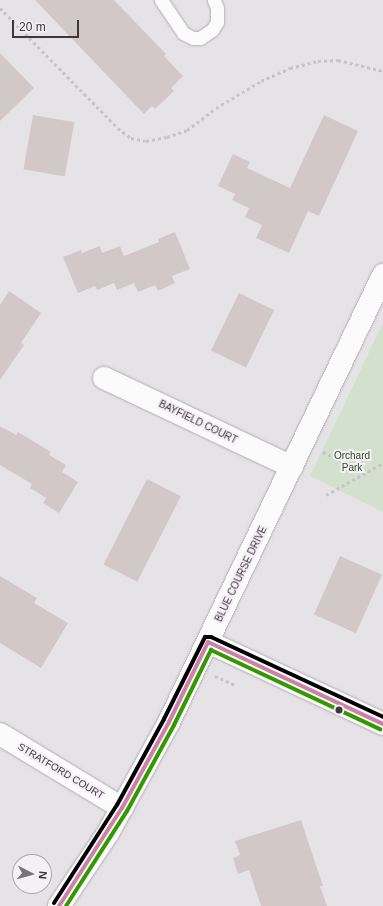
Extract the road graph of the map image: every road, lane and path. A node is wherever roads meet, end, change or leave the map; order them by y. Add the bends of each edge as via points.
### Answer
1 (161, 0) edge
2 (214, 0) edge
3 (0, 8) edge
4 (383, 71) edge
5 (383, 275) edge
6 (104, 378) dead end
7 (321, 452) dead end
8 (383, 463) edge
9 (292, 467) junction
10 (366, 473) junction
11 (326, 495) dead end
12 (208, 642) junction
13 (383, 724) edge
14 (0, 734) edge
15 (122, 808) junction
16 (59, 906) edge

1 - 2 lane via 183,33 193,38 200,38 216,25 218,16
3 - 4 path via 118,128 131,138 146,141 187,130 216,108 290,68 318,61 338,60
5 - 9 main road, BLUE COURSE DRIVE
6 - 9 main road, BAYFIELD COURT
7 - 10 path
8 - 10 path
9 - 12 main road, BLUE COURSE DRIVE
10 - 11 path
12 - 13 main road
12 - 15 main road, BLUE COURSE DRIVE via 169,722
14 - 15 main road, STRATFORD COURT
15 - 16 main road, BLUE COURSE DRIVE

